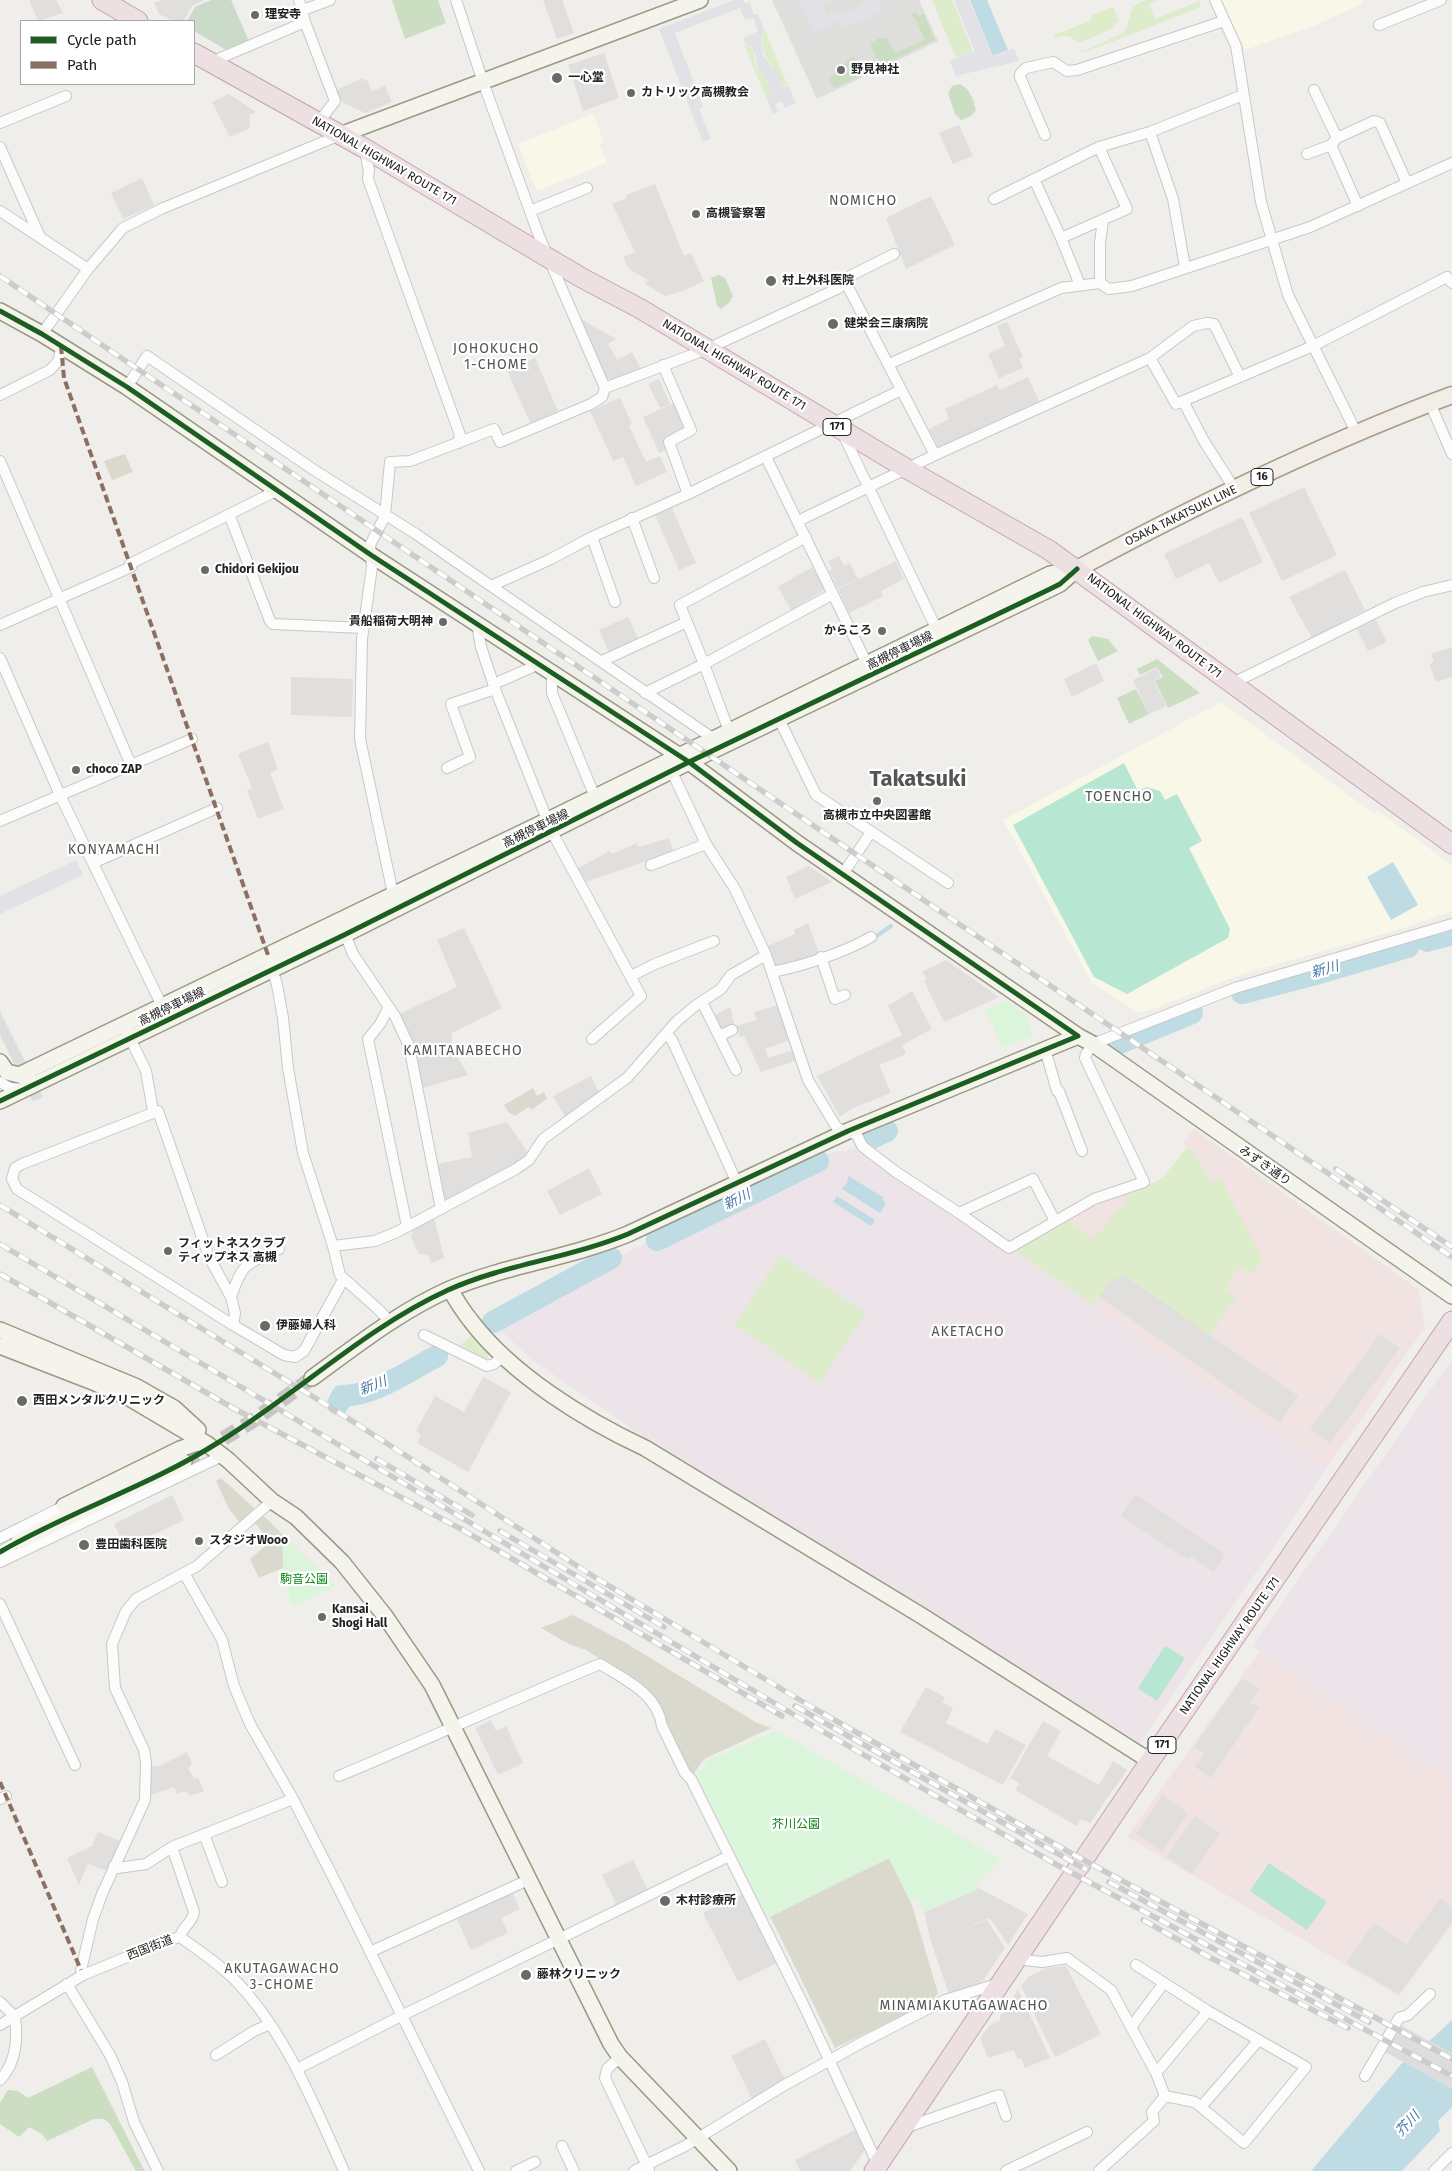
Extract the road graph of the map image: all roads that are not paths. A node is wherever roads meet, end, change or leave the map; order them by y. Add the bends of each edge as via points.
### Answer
1 (102, 0) edge
2 (298, 0) edge
3 (330, 0) edge
4 (456, 0) edge
5 (700, 0) edge
6 (1215, 0) edge
7 (1441, 0) edge
8 (303, 10) junction
9 (136, 20) edge
10 (1224, 21) junction
11 (305, 22) junction
12 (1379, 25) dead end
13 (195, 54) edge
14 (210, 63) junction
15 (483, 82) junction
16 (1314, 90) dead end
17 (1243, 95) junction
18 (66, 96) dead end
19 (318, 122) junction
20 (0, 123) edge
21 (1150, 132) junction
22 (340, 135) junction
23 (1045, 135) dead end
24 (1334, 142) junction
25 (0, 147) edge
26 (364, 148) junction
27 (1100, 148) junction
28 (1307, 154) dead end
29 (1452, 164) edge
30 (1034, 179) junction
31 (1408, 183) junction
32 (587, 188) dead end
33 (994, 200) dead end
34 (1358, 206) junction
35 (0, 211) edge
36 (530, 211) junction
37 (1103, 220) junction
38 (41, 238) junction
39 (1061, 238) junction
40 (1271, 239) junction
41 (894, 254) dead end
42 (548, 257) junction
43 (1185, 267) junction
44 (88, 269) junction
45 (1450, 278) edge
46 (845, 281) junction
47 (1100, 284) junction
48 (1080, 285) junction
49 (0, 311) edge
50 (42, 334) junction
51 (61, 346) junction
52 (1313, 346) junction
53 (707, 349) junction
54 (1150, 358) junction
55 (889, 364) junction
56 (663, 365) junction
57 (1240, 377) junction
58 (127, 387) junction
59 (605, 388) junction
60 (901, 390) junction
61 (0, 395) edge
62 (1452, 395) edge
63 (1183, 401) junction
64 (1430, 403) junction
65 (836, 426) junction
66 (1356, 432) junction
67 (458, 443) junction
68 (1452, 454) edge
69 (934, 455) junction
70 (766, 456) junction
71 (0, 461) edge
72 (907, 469) junction
73 (868, 488) junction
74 (1235, 490) junction
75 (276, 491) junction
76 (688, 494) junction
77 (229, 514) junction
78 (385, 516) junction
79 (632, 518) junction
80 (798, 522) junction
81 (592, 537) junction
82 (806, 537) junction
83 (371, 555) junction
84 (1077, 569) junction
85 (654, 578) dead end
86 (1452, 584) edge
87 (491, 586) junction
88 (834, 594) junction
89 (60, 599) junction
90 (615, 602) dead end
91 (688, 622) junction
92 (477, 624) junction
93 (0, 625) edge
94 (363, 628) junction
95 (937, 630) junction
96 (0, 658) edge
97 (602, 661) junction
98 (704, 664) junction
99 (867, 664) junction
100 (537, 665) junction
101 (552, 674) junction
102 (1231, 684) junction
103 (495, 686) junction
104 (645, 693) junction
105 (777, 715) junction
106 (729, 731) junction
107 (192, 739) dead end
108 (714, 739) junction
109 (684, 759) junction
110 (131, 765) junction
111 (447, 768) dead end
112 (672, 772) junction
113 (60, 795) junction
114 (594, 796) junction
115 (217, 808) dead end
116 (0, 821) edge
117 (550, 826) junction
118 (871, 832) junction
119 (706, 844) junction
120 (1452, 844) edge
121 (93, 863) junction
122 (651, 865) dead end
123 (843, 874) junction
124 (948, 883) dead end
125 (393, 894) junction
126 (340, 919) junction
127 (1452, 924) edge
128 (344, 935) junction
129 (871, 936) dead end
130 (714, 941) dead end
131 (268, 955) junction
132 (766, 956) junction
133 (821, 958) junction
134 (272, 970) junction
135 (772, 972) junction
136 (631, 976) junction
137 (845, 995) dead end
138 (702, 1002) junction
139 (162, 1006) junction
140 (389, 1007) junction
141 (123, 1024) junction
142 (732, 1030) dead end
143 (666, 1034) junction
144 (719, 1036) junction
145 (1078, 1036) junction
146 (130, 1038) junction
147 (592, 1039) dead end
148 (1093, 1044) junction
149 (1045, 1049) junction
150 (0, 1062) edge
151 (736, 1070) dead end
152 (0, 1082) edge
153 (21, 1082) junction
154 (0, 1101) edge
155 (153, 1111) junction
156 (848, 1131) junction
157 (1082, 1151) dead end
158 (737, 1183) junction
159 (442, 1209) junction
160 (959, 1213) junction
161 (1054, 1221) junction
162 (407, 1226) junction
163 (333, 1246) junction
164 (279, 1249) dead end
165 (343, 1280) junction
166 (450, 1289) junction
167 (1452, 1296) edge
168 (230, 1297) junction
169 (1452, 1321) edge
170 (390, 1322) junction
171 (233, 1325) junction
172 (0, 1330) edge
173 (424, 1335) dead end
174 (0, 1346) edge
175 (503, 1356) junction
176 (312, 1378) tunnel mouth
177 (207, 1444) junction
178 (222, 1456) junction
179 (184, 1462) tunnel mouth
180 (272, 1501) junction
181 (64, 1506) joint
182 (0, 1538) edge
183 (19, 1541) junction
184 (0, 1548) edge
185 (0, 1552) edge
186 (0, 1562) edge
187 (184, 1573) junction
188 (0, 1604) edge
189 (454, 1727) junction
190 (1150, 1761) junction
191 (75, 1765) dead end
192 (339, 1776) dead end
193 (293, 1799) junction
194 (204, 1834) junction
195 (172, 1847) junction
196 (729, 1856) junction
197 (114, 1866) junction
198 (528, 1880) junction
199 (222, 1882) dead end
200 (180, 1937) junction
201 (558, 1940) junction
202 (370, 1952) junction
203 (1017, 1959) junction
204 (1136, 1965) dead end
205 (83, 1975) junction
206 (1164, 1983) junction
207 (67, 1984) junction
208 (999, 1984) junction
209 (1430, 1994) dead end
210 (0, 2002) edge
211 (1208, 2011) junction
212 (403, 2015) junction
213 (16, 2017) junction
214 (270, 2024) junction
215 (0, 2025) edge
216 (1131, 2027) junction
217 (1258, 2041) junction
218 (216, 2055) dead end
219 (620, 2057) junction
220 (828, 2060) junction
221 (297, 2069) junction
222 (1156, 2073) junction
223 (1365, 2076) dead end
224 (0, 2080) edge
225 (1165, 2096) junction
226 (1201, 2107) junction
227 (1006, 2116) dead end
228 (901, 2129) junction
229 (1087, 2132) dead end
230 (697, 2139) junction
231 (562, 2146) dead end
232 (1452, 2153) edge
233 (535, 2162) dead end
234 (1023, 2167) edge
235 (648, 2168) edge
236 (876, 2168) edge
237 (158, 2171) edge
238 (344, 2171) edge
239 (479, 2171) edge
240 (516, 2171) edge
241 (574, 2171) edge
242 (634, 2171) edge
243 (729, 2171) edge
244 (1006, 2171) edge
245 (1099, 2171) edge
246 (1434, 2171) edge

1 - 9 highway
2 - 8 street
3 - 8 street
4 - 15 street
5 - 15 street
6 - 10 street
7 - 12 street
8 - 11 street
10 - 17 street via 1236,46
10 - 23 street via 1082,69 1067,71 1053,62 1024,69 1020,77
11 - 14 street
11 - 19 street via 335,101
13 - 14 highway, NATIONAL HIGHWAY ROUTE 171 / 171
14 - 19 highway, NATIONAL HIGHWAY ROUTE 171 / 171
15 - 22 street
15 - 36 street
16 - 24 street
17 - 21 street
17 - 40 street via 1261,202
18 - 20 street
19 - 22 highway, NATIONAL HIGHWAY ROUTE 171 / 171
21 - 27 street
21 - 43 street via 1173,199
22 - 26 highway, NATIONAL HIGHWAY ROUTE 171 / 171
22 - 44 street via 123,228
24 - 28 street
24 - 31 street via 1374,121 1380,123
24 - 34 street
25 - 38 street
26 - 42 highway, NATIONAL HIGHWAY ROUTE 171 / 171
26 - 67 street via 368,179 460,435
27 - 30 street
27 - 37 street via 1127,210
29 - 31 street
30 - 33 street
30 - 39 street
31 - 34 street
32 - 36 street
34 - 40 street via 1310,228
35 - 38 street
36 - 42 street
37 - 39 street
37 - 47 street
38 - 44 street
39 - 48 street
40 - 43 street
40 - 52 street via 1288,295
41 - 46 street
42 - 53 highway, NATIONAL HIGHWAY ROUTE 171 / 171
42 - 59 street
43 - 47 street via 1132,286 1109,289
44 - 50 street
45 - 52 street
46 - 53 street via 839,288
46 - 55 street
47 - 48 street
48 - 55 street via 1061,288
49 - 50 street, みずき通り
50 - 51 street, みずき通り
51 - 58 street, みずき通り
51 - 61 street via 59,360 50,370
52 - 57 street
52 - 66 street
53 - 56 street
53 - 65 highway, NATIONAL HIGHWAY ROUTE 171 / 171
54 - 57 street via 1193,326 1214,324
54 - 63 street via 1176,404
54 - 69 street
55 - 60 street
56 - 59 street
56 - 76 street via 691,430 669,442
57 - 63 street
58 - 75 street, みずき通り
58 - 78 street via 147,356
59 - 67 street via 602,396 591,404 500,442 494,429
60 - 65 street
60 - 69 street
62 - 64 main road, OSAKA TAKATSUKI LINE / 16
63 - 74 street
64 - 66 main road, OSAKA TAKATSUKI LINE / 16
64 - 68 street
65 - 70 street
65 - 72 highway, NATIONAL HIGHWAY ROUTE 171 / 171
65 - 73 street
66 - 74 main road, OSAKA TAKATSUKI LINE / 16
67 - 78 street via 410,461 390,462
69 - 72 street
70 - 76 street
70 - 80 street
71 - 89 street
72 - 73 street
72 - 84 highway, NATIONAL HIGHWAY ROUTE 171 / 171
73 - 80 street
73 - 95 street
74 - 84 main road, OSAKA TAKATSUKI LINE / 16
75 - 77 street
75 - 83 street, みずき通り
76 - 79 street
77 - 89 street
77 - 94 street via 273,624
78 - 83 street via 370,545
78 - 87 street
79 - 81 street
79 - 85 street
80 - 82 street
81 - 87 street via 551,560
81 - 90 street
82 - 88 street
82 - 91 street via 680,605
83 - 92 street, みずき通り
83 - 94 street
84 - 95 street, 高槻停車場線 via 1050,574
84 - 102 highway, NATIONAL HIGHWAY ROUTE 171 / 171
84 - 105 street, 高槻停車場線 via 1055,587
86 - 102 street via 1395,603
87 - 97 street
88 - 98 street
88 - 99 street
89 - 93 street
89 - 110 street
91 - 97 street
91 - 98 street
92 - 100 street, みずき通り
92 - 103 street via 481,647
94 - 125 street via 360,739
95 - 99 street, 高槻停車場線
96 - 113 street
97 - 104 street
98 - 104 street
98 - 106 street
99 - 105 street, 高槻停車場線
100 - 101 street, みずき通り
100 - 103 street
101 - 109 street, みずき通り
101 - 114 street via 552,692
102 - 120 highway, NATIONAL HIGHWAY ROUTE 171 / 171
103 - 111 street via 451,704 470,757
103 - 117 street
104 - 108 street
105 - 106 street, 高槻停車場線
105 - 109 street, 高槻停車場線
105 - 118 street via 816,795
106 - 108 street, 高槻停車場線
107 - 110 street
108 - 109 street, 高槻停車場線
109 - 112 street, 高槻停車場線
109 - 114 street, 高槻停車場線
109 - 123 street, みずき通り
110 - 113 street
112 - 117 street, 高槻停車場線
112 - 119 street
113 - 116 street
113 - 121 street
114 - 117 street, 高槻停車場線
115 - 121 street
117 - 125 street, 高槻停車場線
117 - 128 street, 高槻停車場線
117 - 136 street
118 - 123 street
118 - 124 street
119 - 122 street
119 - 132 street via 735,889
121 - 139 street
123 - 145 street, みずき通り
125 - 126 street, 高槻停車場線
126 - 128 street
126 - 131 street, 高槻停車場線
127 - 148 street via 1235,988
128 - 134 street, 高槻停車場線
128 - 140 street
129 - 133 street via 856,946
130 - 136 street
131 - 134 street
131 - 139 street, 高槻停車場線
132 - 135 street
132 - 138 street via 736,970 720,990
133 - 135 street
133 - 137 street via 835,998
134 - 146 street, 高槻停車場線
134 - 163 street via 283,1018 303,1152
135 - 156 street via 808,1080 837,1128
136 - 147 street via 641,996
138 - 143 street
138 - 144 street
139 - 141 street, 高槻停車場線
140 - 159 street via 403,1031 412,1057
140 - 162 street via 368,1039
141 - 146 street
141 - 153 street, 高槻停車場線
142 - 144 street
143 - 158 street via 672,1040
143 - 159 street via 627,1078 543,1139 528,1160 502,1178
144 - 151 street
145 - 148 street, みずき通り
145 - 149 street
146 - 153 street, 高槻停車場線 via 44,1080
146 - 155 street via 146,1071
148 - 161 street via 1085,1058 1144,1182 1094,1199
148 - 167 street, みずき通り
149 - 156 street
149 - 157 street via 1057,1091
150 - 153 street
152 - 153 street via 10,1088
153 - 154 street, 高槻停車場線
155 - 168 street via 158,1111 209,1257
155 - 171 street via 18,1165 12,1173 12,1182 17,1189
156 - 158 street
156 - 160 street via 857,1135 862,1146 896,1172
158 - 166 street via 611,1242
159 - 162 street
160 - 161 street via 1009,1248
160 - 161 street via 1033,1179
162 - 163 street via 375,1241
163 - 165 street
164 - 168 street via 246,1265
165 - 170 street
165 - 171 street via 304,1351 295,1357 284,1355
166 - 170 street
166 - 175 street via 470,1321
168 - 171 street via 235,1313
169 - 190 highway, NATIONAL HIGHWAY ROUTE 171 / 171
170 - 176 street
172 - 177 street via 137,1387 174,1408 198,1430
173 - 175 street via 487,1366
174 - 177 street via 131,1399
175 - 190 street via 581,1413 645,1448 905,1606
177 - 178 street
177 - 181 street via 197,1443 180,1449
178 - 180 street
178 - 186 street
179 - 183 street
180 - 187 street via 210,1556
180 - 189 street via 296,1517 364,1588 414,1656
181 - 182 street
183 - 184 street
183 - 185 street
187 - 193 street via 222,1640 234,1686 250,1724
187 - 197 street via 136,1599 126,1611 112,1644 116,1688 139,1737 146,1763 145,1800
188 - 191 street
189 - 192 street
189 - 196 street via 600,1664 645,1692 654,1704
189 - 198 street
190 - 203 highway, NATIONAL HIGHWAY ROUTE 171 / 171
193 - 194 street
193 - 202 street
194 - 195 street
194 - 199 street
195 - 197 street via 146,1864
195 - 200 street via 194,1912 192,1921 182,1929
196 - 201 street
196 - 220 street
197 - 205 street via 93,1919 81,1970
198 - 201 street
198 - 202 street
200 - 205 street, 西国街道
200 - 214 street, 西国街道 via 234,1979
201 - 212 street
201 - 219 street
202 - 212 street
203 - 208 highway, NATIONAL HIGHWAY ROUTE 171 / 171
203 - 216 street via 1042,1962 1067,1958 1111,1990
204 - 206 street
205 - 207 street, 西国街道
206 - 211 street
206 - 216 street
207 - 213 street, 西国街道
207 - 237 street via 110,2055 134,2122
208 - 220 street via 945,2000
208 - 228 highway, NATIONAL HIGHWAY ROUTE 171 / 171
209 - 223 street via 1408,2015 1400,2018
210 - 213 street
211 - 217 street
211 - 222 street
212 - 221 street
212 - 239 street
213 - 215 street, 西国街道
213 - 224 street via 15,2053
214 - 218 street
214 - 221 street, 西国街道
216 - 222 street
217 - 226 street
217 - 226 street via 1306,2068 1244,2143
219 - 230 street
219 - 235 street via 608,2069 606,2078
220 - 230 street
220 - 236 street
221 - 238 street, 西国街道
222 - 225 street
225 - 226 street via 1195,2102
225 - 245 street via 1152,2112 1154,2121
227 - 228 street via 999,2095
228 - 236 highway, NATIONAL HIGHWAY ROUTE 171 / 171
229 - 234 street
230 - 235 street
230 - 243 street
231 - 241 street
232 - 246 street
233 - 240 street
234 - 244 street
235 - 242 street

